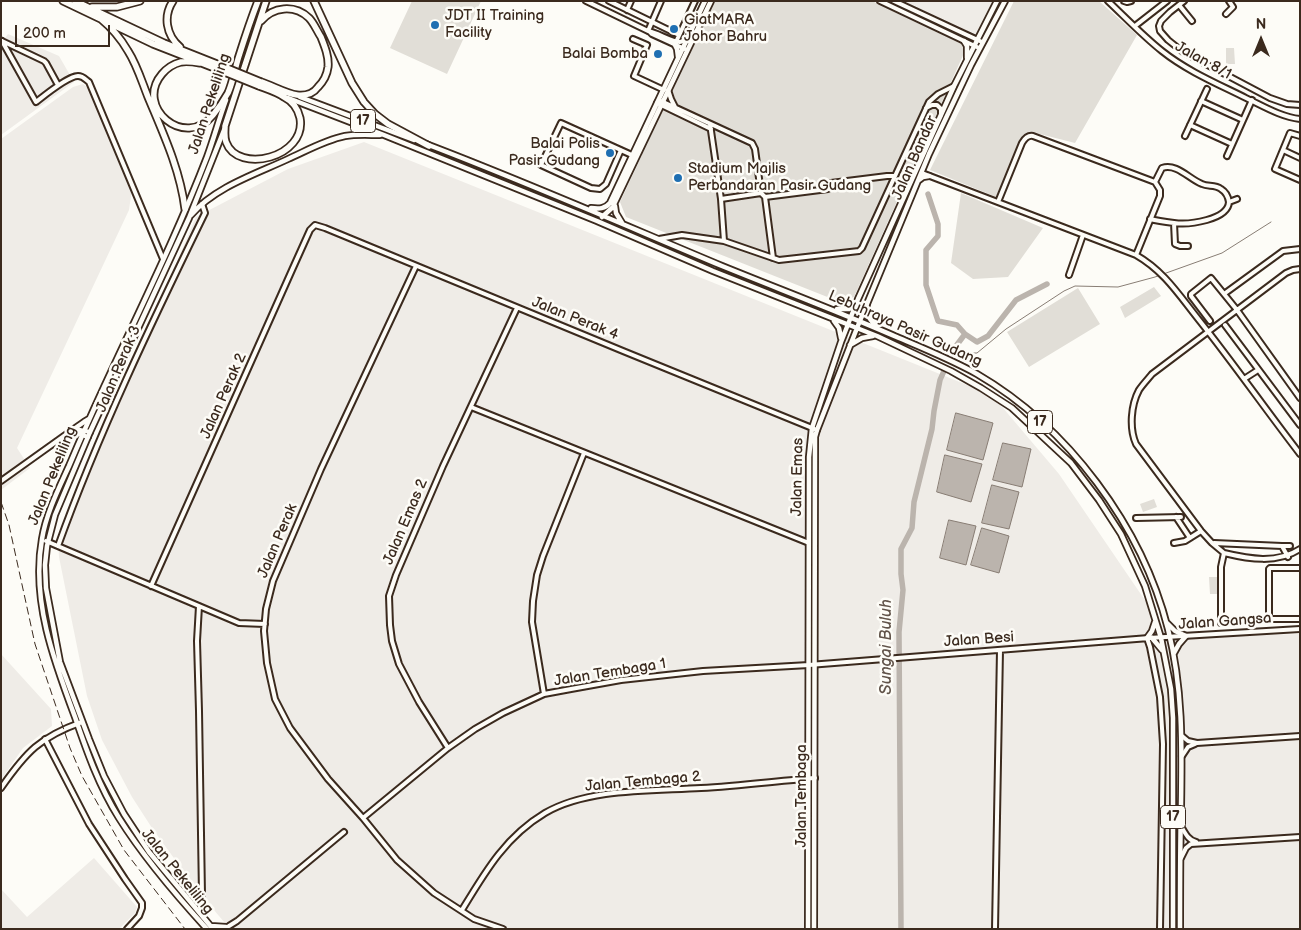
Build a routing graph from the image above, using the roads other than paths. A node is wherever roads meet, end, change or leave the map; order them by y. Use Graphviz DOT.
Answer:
graph roads {
  1 [pos="63,1"];
  2 [pos="75,1"];
  3 [pos="140,1"];
  4 [pos="173,1"];
  5 [pos="252,1"];
  6 [pos="258,1"];
  7 [pos="266,1"];
  8 [pos="314,1"];
  9 [pos="586,1"];
  10 [pos="609,1"];
  11 [pos="631,1"];
  12 [pos="661,1"];
  13 [pos="695,1"];
  14 [pos="706,1"];
  15 [pos="710,1"];
  16 [pos="880,1"];
  17 [pos="894,1"];
  18 [pos="997,1"];
  19 [pos="1005,1"];
  20 [pos="1108,1"];
  21 [pos="1124,1"];
  22 [pos="1131,1"];
  23 [pos="1167,1"];
  24 [pos="1184,1"];
  25 [pos="1229,1"];
  26 [pos="1179,5"];
  27 [pos="88,7"];
  28 [pos="627,10"];
  29 [pos="1226,14"];
  30 [pos="101,19"];
  31 [pos="251,20"];
  32 [pos="1192,20"];
  33 [pos="652,22"];
  34 [pos="258,25"];
  35 [pos="1134,26"];
  36 [pos="649,31"];
  37 [pos="679,35"];
  38 [pos="633,38"];
  39 [pos="688,38"];
  40 [pos="2,40"];
  41 [pos="964,41"];
  42 [pos="980,41"];
  43 [pos="676,44"];
  44 [pos="974,46"];
  45 [pos="979,48"];
  46 [pos="685,49"];
  47 [pos="188,52"];
  48 [pos="678,59"];
  49 [pos="967,59"];
  50 [pos="200,63"];
  51 [pos="222,69"];
  52 [pos="260,84"];
  53 [pos="58,85"];
  54 [pos="954,86"];
  55 [pos="1207,89"];
  56 [pos="666,91"];
  57 [pos="228,92"];
  58 [pos="1262,94"];
  59 [pos="297,95"];
  60 [pos="285,97"];
  61 [pos="1252,100"];
  62 [pos="1201,101"];
  63 [pos="660,102"];
  64 [pos="1259,104"];
  65 [pos="1300,105"];
  66 [pos="676,108"];
  67 [pos="926,108"];
  68 [pos="670,109"];
  69 [pos="658,113"];
  70 [pos="940,116"];
  71 [pos="1300,119"];
  72 [pos="1242,120"];
  73 [pos="710,124"];
  74 [pos="1190,125"];
  75 [pos="225,126"];
  76 [pos="711,129"];
  77 [pos="384,135"];
  78 [pos="1185,136"];
  79 [pos="1300,136"];
  80 [pos="1232,144"];
  81 [pos="430,146"];
  82 [pos="621,150"];
  83 [pos="1282,150"];
  84 [pos="635,156"];
  85 [pos="1226,156"];
  86 [pos="1300,158"];
  87 [pos="921,159"];
  88 [pos="922,173"];
  89 [pos="895,176"];
  90 [pos="929,176"];
  91 [pos="1300,180"];
  92 [pos="911,181"];
  93 [pos="1155,182"];
  94 [pos="917,184"];
  95 [pos="544,191"];
  96 [pos="763,195"];
  97 [pos="541,198"];
  98 [pos="722,198"];
  99 [pos="1237,199"];
  100 [pos="616,202"];
  101 [pos="998,202"];
  102 [pos="1229,202"];
  103 [pos="202,204"];
  104 [pos="582,206"];
  105 [pos="185,209"];
  106 [pos="603,215"];
  107 [pos="189,218"];
  108 [pos="1150,219"];
  109 [pos="597,221"];
  110 [pos="1174,223"];
  111 [pos="623,224"];
  112 [pos="325,228"];
  113 [pos="1083,235"];
  114 [pos="659,239"];
  115 [pos="724,241"];
  116 [pos="1188,246"];
  117 [pos="1300,249"];
  118 [pos="1136,255"];
  119 [pos="773,258"];
  120 [pos="163,259"];
  121 [pos="416,266"];
  122 [pos="1300,269"];
  123 [pos="1069,276"];
  124 [pos="1224,294"];
  125 [pos="858,299"];
  126 [pos="868,303"];
  127 [pos="517,308"];
  128 [pos="828,308"];
  129 [pos="1237,310"];
  130 [pos="827,316"];
  131 [pos="851,317"];
  132 [pos="860,320"];
  133 [pos="1210,321"];
  134 [pos="848,325"];
  135 [pos="1226,325"];
  136 [pos="857,328"];
  137 [pos="879,329"];
  138 [pos="1208,332"];
  139 [pos="877,336"];
  140 [pos="841,342"];
  141 [pos="850,344"];
  142 [pos="1258,370"];
  143 [pos="1244,379"];
  144 [pos="1300,398"];
  145 [pos="471,407"];
  146 [pos="89,420"];
  147 [pos="1300,425"];
  148 [pos="814,429"];
  149 [pos="70,431"];
  150 [pos="90,432"];
  151 [pos="84,433"];
  152 [pos="88,437"];
  153 [pos="584,453"];
  154 [pos="1300,454"];
  155 [pos="1,480"];
  156 [pos="1136,518"];
  157 [pos="1201,531"];
  158 [pos="1190,538"];
  159 [pos="42,540"];
  160 [pos="48,541"];
  161 [pos="809,543"];
  162 [pos="1174,543"];
  163 [pos="1212,543"];
  164 [pos="58,546"];
  165 [pos="1282,546"];
  166 [pos="1290,546"];
  167 [pos="1300,549"];
  168 [pos="1224,553"];
  169 [pos="1288,557"];
  170 [pos="1300,568"];
  171 [pos="152,586"];
  172 [pos="199,606"];
  173 [pos="1155,619"];
  174 [pos="1300,619"];
  175 [pos="1166,622"];
  176 [pos="1221,623"];
  177 [pos="264,624"];
  178 [pos="1300,628"];
  179 [pos="1186,636"];
  180 [pos="1170,637"];
  181 [pos="1149,638"];
  182 [pos="1161,638"];
  183 [pos="1000,650"];
  184 [pos="1164,653"];
  185 [pos="1173,654"];
  186 [pos="809,664"];
  187 [pos="815,664"];
  188 [pos="544,694"];
  189 [pos="80,723"];
  190 [pos="1182,736"];
  191 [pos="1300,736"];
  192 [pos="45,739"];
  193 [pos="1198,743"];
  194 [pos="448,748"];
  195 [pos="1182,756"];
  196 [pos="812,778"];
  197 [pos="1,788"];
  198 [pos="363,818"];
  199 [pos="1181,826"];
  200 [pos="344,832"];
  201 [pos="1300,837"];
  202 [pos="1198,843"];
  203 [pos="1180,860"];
  204 [pos="202,895"];
  205 [pos="462,910"];
  206 [pos="210,928"];
  207 [pos="228,928"];
  208 [pos="127,929"];
  209 [pos="503,929"];
  210 [pos="808,929"];
  211 [pos="814,929"];
  212 [pos="995,929"];
  213 [pos="1160,929"];
  214 [pos="1172,929"];
  215 [pos="1180,929"];
  1 -- 30 [label="highway"];
  2 -- 27 [label="highway"];
  3 -- 27 [label="highway"];
  4 -- 47 [label="highway"];
  5 -- 31 [label="highway"];
  6 -- 31 [label="highway"];
  7 -- 34 [label="highway"];
  8 -- 81 [label="highway"];
  9 -- 36 [label="street"];
  10 -- 28 [label="street"];
  11 -- 28 [label="street"];
  12 -- 33 [label="street"];
  13 -- 37 [label="street"];
  14 -- 39 [label="main road"];
  15 -- 46 [label="main road"];
  16 -- 41 [label="street"];
  17 -- 42 [label="street"];
  18 -- 42 [label="main road, Jalan Bandar"];
  19 -- 42 [label="main road, Jalan Bandar"];
  20 -- 35 [label="street, Jalan 8/1"];
  21 -- 22 [label="street"];
  23 -- 35 [label="street"];
  24 -- 26 [label="street"];
  25 -- 29 [label="street"];
  26 -- 32 [label="street"];
  26 -- 58 [label="street"];
  27 -- 47 [label="highway"];
  28 -- 33 [label="street"];
  30 -- 50 [label="highway"];
  30 -- 105 [label="highway"];
  31 -- 57 [label="highway, Jalan Pekeliling"];
  33 -- 36 [label="street"];
  33 -- 37 [label="street"];
  34 -- 59 [label="highway"];
  34 -- 75 [label="highway"];
  35 -- 61 [label="street, Jalan 8/1"];
  36 -- 43 [label="street"];
  37 -- 43 [label="street"];
  38 -- 56 [label="street"];
  39 -- 43 [label="street"];
  39 -- 46 [label="main road"];
  40 -- 53 [label="street"];
  40 -- 53 [label="street"];
  41 -- 44 [label="street"];
  41 -- 49 [label="main road"];
  42 -- 44 [label="main road, Jalan Bandar"];
  42 -- 45 [label="main road, Jalan Bandar"];
  43 -- 46 [label="street"];
  43 -- 48 [label="main road"];
  44 -- 45 [label="street"];
  44 -- 49 [label="main road, Jalan Bandar"];
  45 -- 88 [label="main road, Jalan Bandar"];
  46 -- 48 [label="main road"];
  46 -- 56 [label="main road"];
  47 -- 51 [label="highway, 17"];
  48 -- 56 [label="main road"];
  49 -- 54 [label="main road, Jalan Bandar"];
  50 -- 51 [label="highway, 17"];
  50 -- 57 [label="highway"];
  51 -- 52 [label="highway, Lebuhraya Pasir Gudang / 17, bridge"];
  52 -- 59 [label="highway, Lebuhraya Pasir Gudang / 17"];
  52 -- 60 [label="highway, Lebuhraya Pasir Gudang / 17"];
  53 -- 120 [label="street"];
  54 -- 67 [label="street"];
  54 -- 70 [label="main road, Jalan Bandar"];
  55 -- 62 [label="street"];
  56 -- 63 [label="main road"];
  56 -- 66 [label="street"];
  57 -- 105 [label="main road, Jalan Pekeliling"];
  58 -- 64 [label="street"];
  58 -- 65 [label="street"];
  59 -- 81 [label="main road, Lebuhraya Pasir Gudang / 17"];
  60 -- 75 [label="highway"];
  60 -- 77 [label="main road, Lebuhraya Pasir Gudang / 17"];
  61 -- 64 [label="street, Jalan 8/1"];
  61 -- 72 [label="street"];
  62 -- 72 [label="street"];
  62 -- 74 [label="street"];
  63 -- 66 [label="street"];
  63 -- 68 [label="street"];
  63 -- 69 [label="main road"];
  63 -- 84 [label="main road"];
  64 -- 71 [label="street, Jalan 8/1"];
  66 -- 73 [label="street"];
  67 -- 70 [label="street"];
  67 -- 89 [label="street"];
  68 -- 69 [label="street"];
  68 -- 76 [label="street"];
  69 -- 84 [label="main road"];
  70 -- 87 [label="main road, Jalan Bandar"];
  72 -- 80 [label="street"];
  73 -- 76 [label="street"];
  73 -- 96 [label="street"];
  74 -- 78 [label="street"];
  74 -- 80 [label="street"];
  75 -- 107 [label="main road, Jalan Pekeliling"];
  76 -- 98 [label="street"];
  77 -- 97 [label="main road, Lebuhraya Pasir Gudang / 17"];
  77 -- 103 [label="main road"];
  79 -- 83 [label="street"];
  80 -- 85 [label="street"];
  81 -- 95 [label="main road, Lebuhraya Pasir Gudang / 17"];
  82 -- 82 [label="street"];
  82 -- 84 [label="street"];
  83 -- 86 [label="street"];
  83 -- 91 [label="street"];
  84 -- 100 [label="main road"];
  84 -- 104 [label="main road"];
  87 -- 88 [label="main road"];
  87 -- 92 [label="main road, Jalan Bandar"];
  88 -- 90 [label="street"];
  88 -- 92 [label="main road"];
  88 -- 94 [label="main road, Jalan Bandar"];
  89 -- 96 [label="street"];
  89 -- 119 [label="street"];
  90 -- 94 [label="main road"];
  90 -- 101 [label="street"];
  92 -- 125 [label="main road, Jalan Bandar"];
  93 -- 101 [label="street"];
  93 -- 102 [label="street"];
  93 -- 108 [label="street"];
  94 -- 126 [label="main road, Jalan Bandar"];
  95 -- 97 [label="main road"];
  95 -- 104 [label="main road, Lebuhraya Pasir Gudang / 17"];
  96 -- 98 [label="street"];
  96 -- 119 [label="street"];
  97 -- 109 [label="main road, Lebuhraya Pasir Gudang / 17"];
  98 -- 115 [label="street"];
  99 -- 102 [label="street"];
  100 -- 106 [label="main road"];
  100 -- 111 [label="main road"];
  101 -- 113 [label="street"];
  102 -- 110 [label="street"];
  103 -- 107 [label="main road"];
  103 -- 164 [label="street, Jalan Perak 3"];
  104 -- 106 [label="main road, Lebuhraya Pasir Gudang / 17"];
  105 -- 120 [label="main road, Jalan Pekeliling"];
  106 -- 109 [label="main road"];
  106 -- 111 [label="main road, Lebuhraya Pasir Gudang / 17"];
  107 -- 150 [label="main road, Jalan Pekeliling"];
  108 -- 110 [label="street"];
  108 -- 118 [label="street"];
  109 -- 130 [label="main road, Lebuhraya Pasir Gudang / 17"];
  110 -- 116 [label="street"];
  111 -- 114 [label="main road, Lebuhraya Pasir Gudang / 17"];
  112 -- 121 [label="street, Jalan Perak 4"];
  112 -- 171 [label="street, Jalan Perak 2"];
  113 -- 118 [label="street"];
  113 -- 123 [label="street"];
  114 -- 115 [label="street"];
  114 -- 128 [label="main road, Lebuhraya Pasir Gudang / 17"];
  115 -- 119 [label="street"];
  117 -- 124 [label="street"];
  118 -- 138 [label="street"];
  120 -- 146 [label="main road, Jalan Pekeliling"];
  121 -- 127 [label="street, Jalan Perak 4"];
  121 -- 177 [label="street, Jalan Perak"];
  122 -- 129 [label="street"];
  124 -- 129 [label="street"];
  124 -- 133 [label="street"];
  125 -- 128 [label="main road"];
  125 -- 131 [label="main road, Jalan Emas"];
  126 -- 132 [label="main road, Jalan Bandar"];
  126 -- 137 [label="main road"];
  127 -- 145 [label="street, Jalan Emas 2"];
  127 -- 148 [label="street, Jalan Perak 4"];
  128 -- 131 [label="main road, Lebuhraya Pasir Gudang / 17"];
  129 -- 138 [label="street"];
  129 -- 144 [label="street"];
  130 -- 134 [label="main road, Lebuhraya Pasir Gudang / 17"];
  130 -- 140 [label="main road"];
  131 -- 132 [label="main road, Lebuhraya Pasir Gudang / 17"];
  131 -- 134 [label="main road, Jalan Emas"];
  132 -- 136 [label="main road, Jalan Bandar"];
  132 -- 137 [label="main road, Lebuhraya Pasir Gudang / 17"];
  134 -- 136 [label="main road, Lebuhraya Pasir Gudang / 17"];
  134 -- 140 [label="main road, Jalan Emas"];
  135 -- 142 [label="street"];
  136 -- 139 [label="main road, Lebuhraya Pasir Gudang / 17"];
  136 -- 141 [label="main road, Jalan Emas"];
  137 -- 175 [label="main road, Lebuhraya Pasir Gudang / 17"];
  138 -- 143 [label="street"];
  138 -- 157 [label="street"];
  139 -- 141 [label="main road"];
  139 -- 173 [label="main road, Lebuhraya Pasir Gudang / 17"];
  140 -- 148 [label="main road, Jalan Emas"];
  141 -- 148 [label="main road, Jalan Emas"];
  142 -- 143 [label="street"];
  142 -- 147 [label="street"];
  143 -- 154 [label="street"];
  145 -- 153 [label="street"];
  145 -- 194 [label="street, Jalan Emas 2"];
  146 -- 149 [label="main road"];
  146 -- 151 [label="main road, Jalan Pekeliling"];
  148 -- 161 [label="main road, Jalan Emas"];
  148 -- 187 [label="main road, Jalan Emas"];
  149 -- 151 [label="street"];
  149 -- 155 [label="street"];
  150 -- 151 [label="street"];
  150 -- 152 [label="main road, Jalan Pekeliling"];
  151 -- 152 [label="street"];
  151 -- 159 [label="main road, Jalan Pekeliling"];
  152 -- 160 [label="main road, Jalan Pekeliling"];
  153 -- 161 [label="street"];
  153 -- 188 [label="street"];
  156 -- 158 [label="street"];
  157 -- 158 [label="street"];
  157 -- 163 [label="street"];
  158 -- 162 [label="street"];
  159 -- 160 [label="street"];
  159 -- 189 [label="main road, Jalan Pekeliling"];
  160 -- 164 [label="street"];
  160 -- 189 [label="main road, Jalan Pekeliling"];
  161 -- 186 [label="main road, Jalan Emas"];
  163 -- 165 [label="street"];
  163 -- 168 [label="street"];
  164 -- 171 [label="street"];
  165 -- 166 [label="street"];
  165 -- 169 [label="street"];
  167 -- 169 [label="street"];
  168 -- 169 [label="street"];
  168 -- 176 [label="street"];
  170 -- 174 [label="street"];
  171 -- 172 [label="street"];
  172 -- 177 [label="street"];
  172 -- 204 [label="street"];
  173 -- 181 [label="main road"];
  173 -- 182 [label="main road, Lebuhraya Pasir Gudang / 17"];
  175 -- 179 [label="main road"];
  175 -- 180 [label="main road, Lebuhraya Pasir Gudang / 17"];
  177 -- 198 [label="street, Jalan Perak"];
  178 -- 179 [label="street, Jalan Gangsa"];
  179 -- 180 [label="street, Jalan Gangsa"];
  179 -- 185 [label="main road"];
  180 -- 182 [label="street, Jalan Gangsa"];
  180 -- 185 [label="main road, Lebuhraya Pasir Gudang / 17"];
  181 -- 182 [label="street, Jalan Gangsa"];
  181 -- 183 [label="street, Jalan Besi"];
  181 -- 184 [label="main road"];
  181 -- 213 [label="street"];
  182 -- 184 [label="main road, Lebuhraya Pasir Gudang / 17"];
  183 -- 187 [label="street, Jalan Besi"];
  183 -- 212 [label="street"];
  184 -- 214 [label="main road, Lebuhraya Pasir Gudang / 17"];
  185 -- 190 [label="main road, Lebuhraya Pasir Gudang / 17"];
  186 -- 187 [label="street, Jalan Besi"];
  186 -- 188 [label="street, Jalan Tembaga 1"];
  186 -- 196 [label="main road, Jalan Tembaga"];
  187 -- 196 [label="main road, Jalan Tembaga"];
  188 -- 194 [label="street, Jalan Tembaga 1"];
  189 -- 192 [label="street"];
  189 -- 206 [label="main road, Jalan Pekeliling"];
  190 -- 193 [label="street"];
  190 -- 195 [label="main road, Lebuhraya Pasir Gudang / 17"];
  191 -- 193 [label="street"];
  192 -- 197 [label="street"];
  192 -- 208 [label="street"];
  193 -- 195 [label="street"];
  194 -- 198 [label="street, Jalan Tembaga 1"];
  195 -- 199 [label="main road, Lebuhraya Pasir Gudang / 17"];
  196 -- 205 [label="street, Jalan Tembaga 2"];
  196 -- 210 [label="main road, Jalan Tembaga"];
  196 -- 211 [label="main road, Jalan Tembaga"];
  198 -- 205 [label="street, Jalan Perak"];
  199 -- 202 [label="street"];
  199 -- 203 [label="main road, Lebuhraya Pasir Gudang / 17"];
  200 -- 207 [label="street"];
  201 -- 202 [label="street"];
  202 -- 203 [label="street"];
  203 -- 215 [label="main road, Lebuhraya Pasir Gudang / 17"];
  205 -- 209 [label="street, Jalan Perak"];
  206 -- 207 [label="main road"];
}
